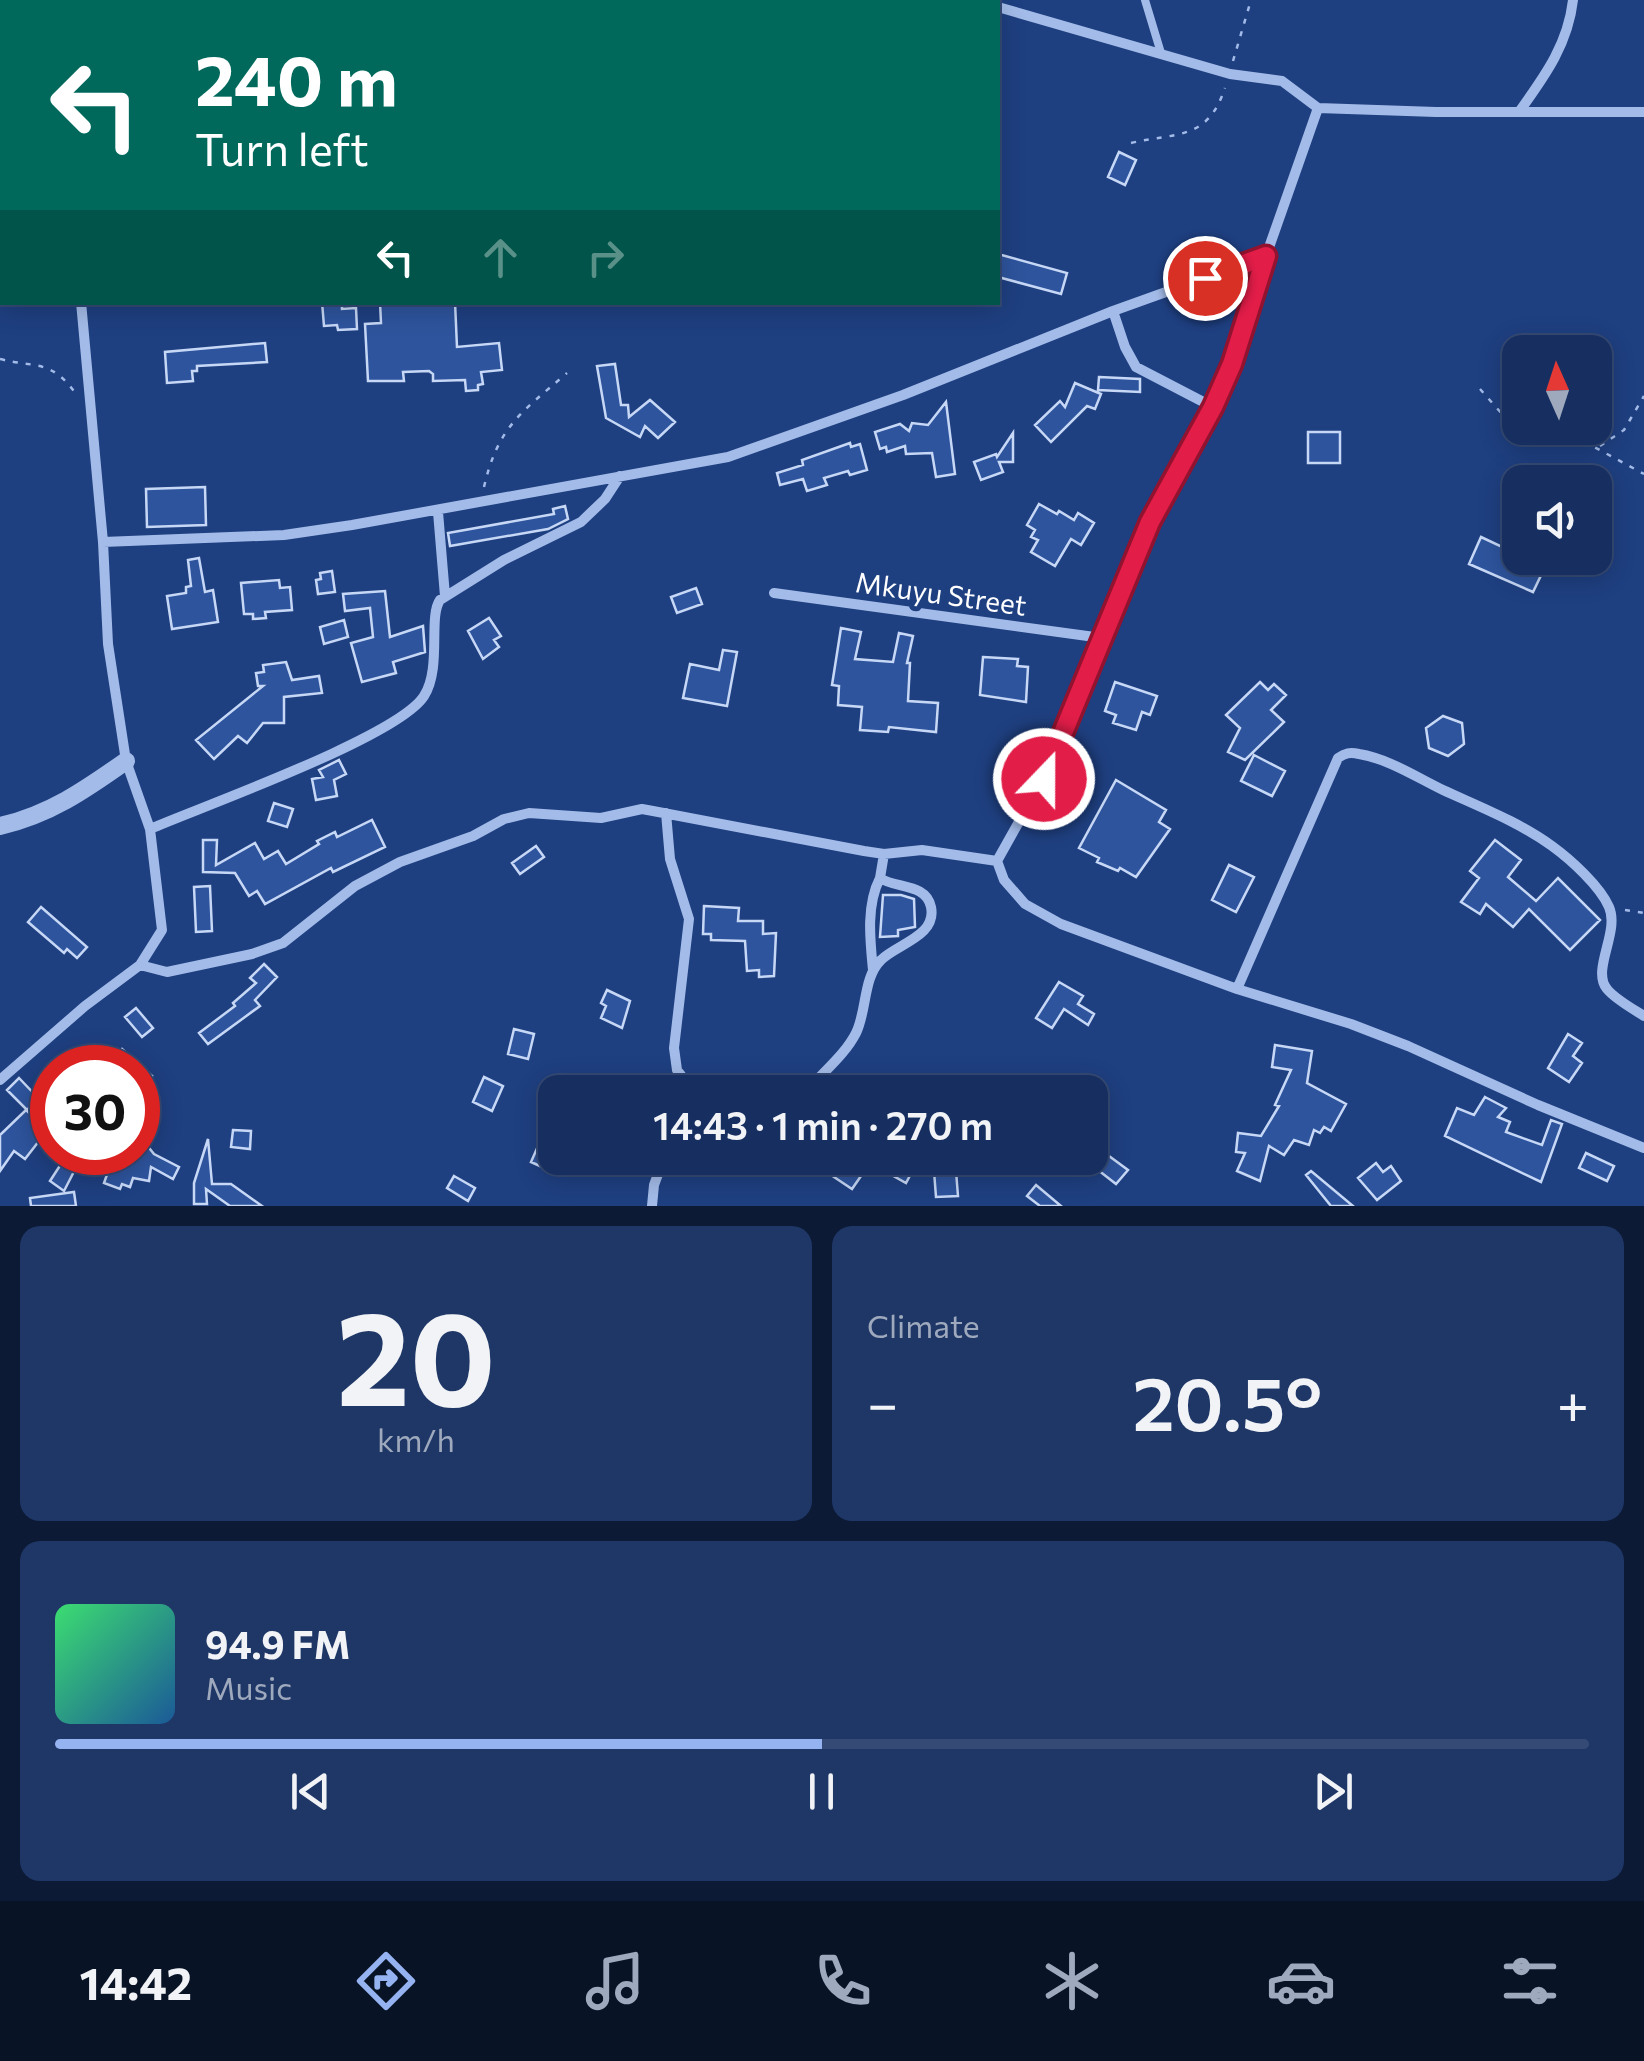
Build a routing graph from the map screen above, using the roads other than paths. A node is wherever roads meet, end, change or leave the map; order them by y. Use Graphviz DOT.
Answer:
graph roads {
  1 [pos="1145,0"];
  2 [pos="1572,0"];
  3 [pos="1000,8"];
  4 [pos="1161,53"];
  5 [pos="1318,108"];
  6 [pos="1518,112"];
  7 [pos="1644,112"];
  8 [pos="1266,256"];
  9 [pos="80,305"];
  10 [pos="1114,310"];
  11 [pos="1213,407"];
  12 [pos="620,475"];
  13 [pos="438,512"];
  14 [pos="102,542"];
  15 [pos="774,593"];
  16 [pos="445,596"];
  17 [pos="1102,638"];
  18 [pos="126,761"];
  19 [pos="666,813"];
  20 [pos="0,826"];
  21 [pos="150,829"];
  22 [pos="884,854"];
  23 [pos="997,861"];
  24 [pos="880,878"];
  25 [pos="140,965"];
  26 [pos="873,970"];
  27 [pos="1237,989"];
  28 [pos="1644,1016"];
  29 [pos="681,1075"];
  30 [pos="821,1075"];
  31 [pos="0,1080"];
  32 [pos="1644,1148"];
  33 [pos="658,1175"];
  34 [pos="652,1206"];
  1 -- 4 [label="lane"];
  2 -- 6 [label="street"];
  3 -- 4 [label="street"];
  4 -- 5 [label="street"];
  5 -- 6 [label="street"];
  5 -- 8 [label="street"];
  6 -- 7 [label="street"];
  8 -- 10 [label="street"];
  8 -- 11 [label="street"];
  9 -- 14 [label="street"];
  10 -- 11 [label="street"];
  10 -- 12 [label="street"];
  11 -- 17 [label="street"];
  12 -- 13 [label="street"];
  12 -- 16 [label="street"];
  13 -- 14 [label="street"];
  13 -- 16 [label="street"];
  14 -- 18 [label="street"];
  15 -- 17 [label="street, Mkuyu Street"];
  16 -- 21 [label="street"];
  17 -- 23 [label="street"];
  18 -- 20 [label="street"];
  18 -- 21 [label="street"];
  19 -- 22 [label="street"];
  19 -- 25 [label="street"];
  19 -- 29 [label="street"];
  21 -- 25 [label="street"];
  22 -- 23 [label="street"];
  22 -- 24 [label="street"];
  23 -- 27 [label="street"];
  24 -- 26 [label="street"];
  24 -- 26 [label="street"];
  25 -- 31 [label="street"];
  26 -- 30 [label="street"];
  27 -- 28 [label="street"];
  27 -- 32 [label="street"];
  33 -- 34 [label="street"];
}
